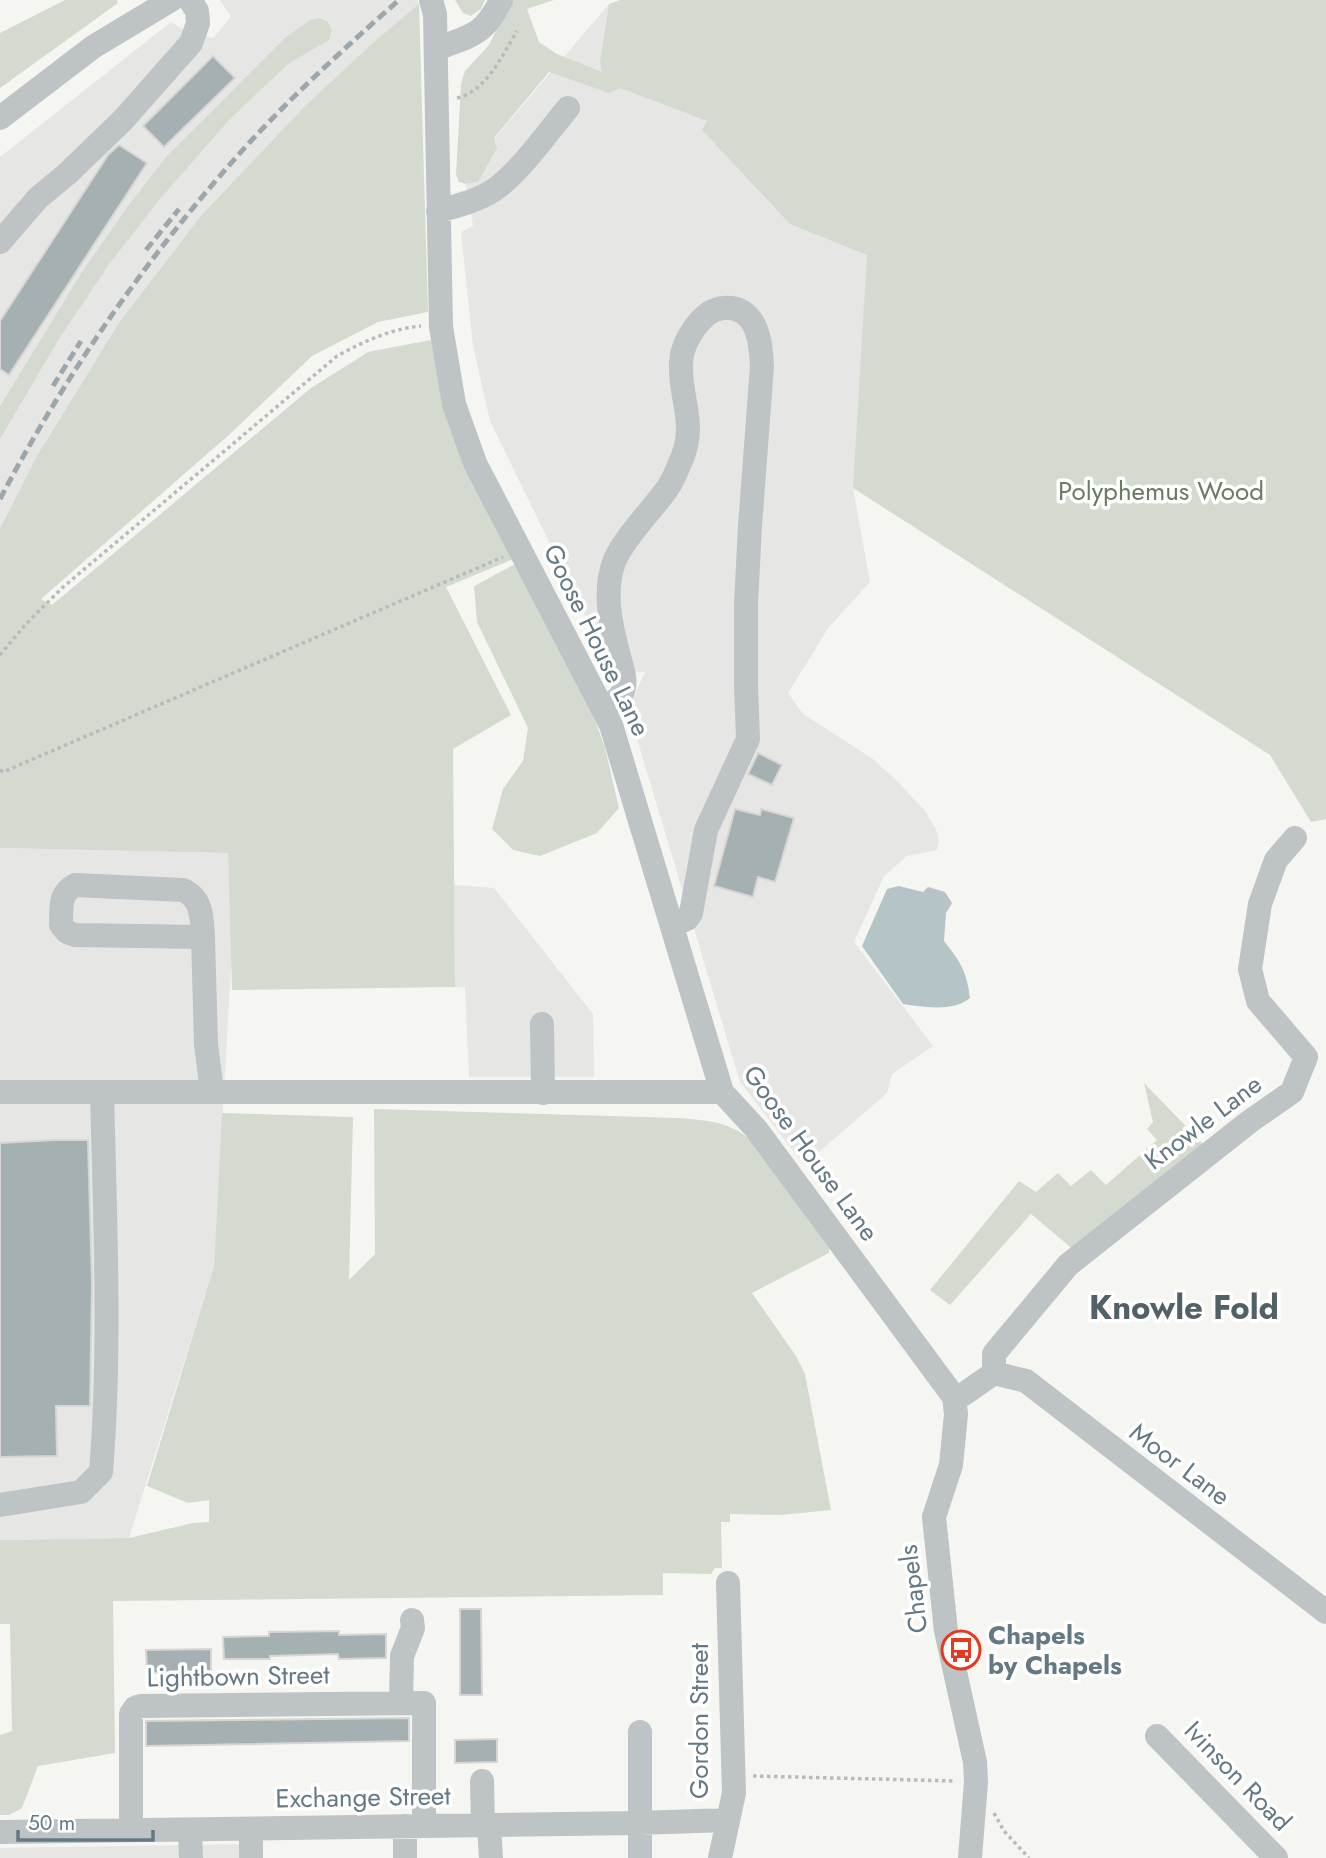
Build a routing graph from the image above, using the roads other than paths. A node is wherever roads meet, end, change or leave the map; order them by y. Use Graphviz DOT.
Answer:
graph roads {
  1 [pos="171,0"];
  2 [pos="190,0"];
  3 [pos="500,0"];
  4 [pos="433,7"];
  5 [pos="436,49"];
  6 [pos="568,108"];
  7 [pos="0,118"];
  8 [pos="438,211"];
  9 [pos="0,242"];
  10 [pos="602,708"];
  11 [pos="1295,838"];
  12 [pos="672,926"];
  13 [pos="203,937"];
  14 [pos="542,1024"];
  15 [pos="0,1092"];
  16 [pos="102,1092"];
  17 [pos="212,1092"];
  18 [pos="722,1092"];
  19 [pos="542,1093"];
  20 [pos="994,1373"];
  21 [pos="954,1397"];
  22 [pos="0,1505"];
  23 [pos="728,1583"];
  24 [pos="1326,1612"];
  25 [pos="412,1619"];
  26 [pos="413,1703"];
  27 [pos="640,1732"];
  28 [pos="1157,1736"];
  29 [pos="482,1781"];
  30 [pos="727,1820"];
  31 [pos="639,1823"];
  32 [pos="486,1825"];
  33 [pos="414,1826"];
  34 [pos="251,1829"];
  35 [pos="131,1830"];
  36 [pos="190,1830"];
  37 [pos="0,1832"];
  38 [pos="191,1858"];
  39 [pos="251,1858"];
  40 [pos="405,1858"];
  41 [pos="491,1858"];
  42 [pos="640,1858"];
  43 [pos="720,1858"];
  44 [pos="970,1858"];
  45 [pos="1276,1858"];
  1 -- 7 [label="street"];
  2 -- 9 [label="street"];
  3 -- 5 [label="street"];
  4 -- 5 [label="street, Goose House Lane"];
  5 -- 8 [label="street, Goose House Lane"];
  6 -- 8 [label="street"];
  8 -- 10 [label="street, Goose House Lane"];
  10 -- 12 [label="street, Goose House Lane"];
  10 -- 12 [label="street"];
  11 -- 20 [label="street, Knowle Lane"];
  12 -- 18 [label="street, Goose House Lane"];
  13 -- 13 [label="street"];
  13 -- 17 [label="street"];
  14 -- 19 [label="street"];
  15 -- 16 [label="street"];
  16 -- 17 [label="street"];
  16 -- 22 [label="street"];
  17 -- 19 [label="street"];
  18 -- 19 [label="street"];
  18 -- 21 [label="street, Goose House Lane"];
  20 -- 21 [label="street"];
  20 -- 24 [label="street, Moor Lane"];
  21 -- 44 [label="street, Chapels"];
  23 -- 30 [label="street, Gordon Street"];
  25 -- 26 [label="street"];
  26 -- 33 [label="street"];
  26 -- 35 [label="street, Lightbown Street"];
  27 -- 31 [label="street"];
  28 -- 45 [label="street, Ivinson Road"];
  29 -- 32 [label="street"];
  30 -- 31 [label="street, Exchange Street"];
  30 -- 43 [label="street, Gordon Street"];
  31 -- 32 [label="street, Exchange Street"];
  31 -- 42 [label="street"];
  32 -- 33 [label="street, Exchange Street"];
  32 -- 41 [label="street"];
  33 -- 34 [label="street, Exchange Street"];
  33 -- 40 [label="street"];
  34 -- 36 [label="street, Exchange Street"];
  34 -- 39 [label="street"];
  35 -- 36 [label="street, Exchange Street"];
  35 -- 37 [label="street, Exchange Street"];
  36 -- 38 [label="street"];
}
